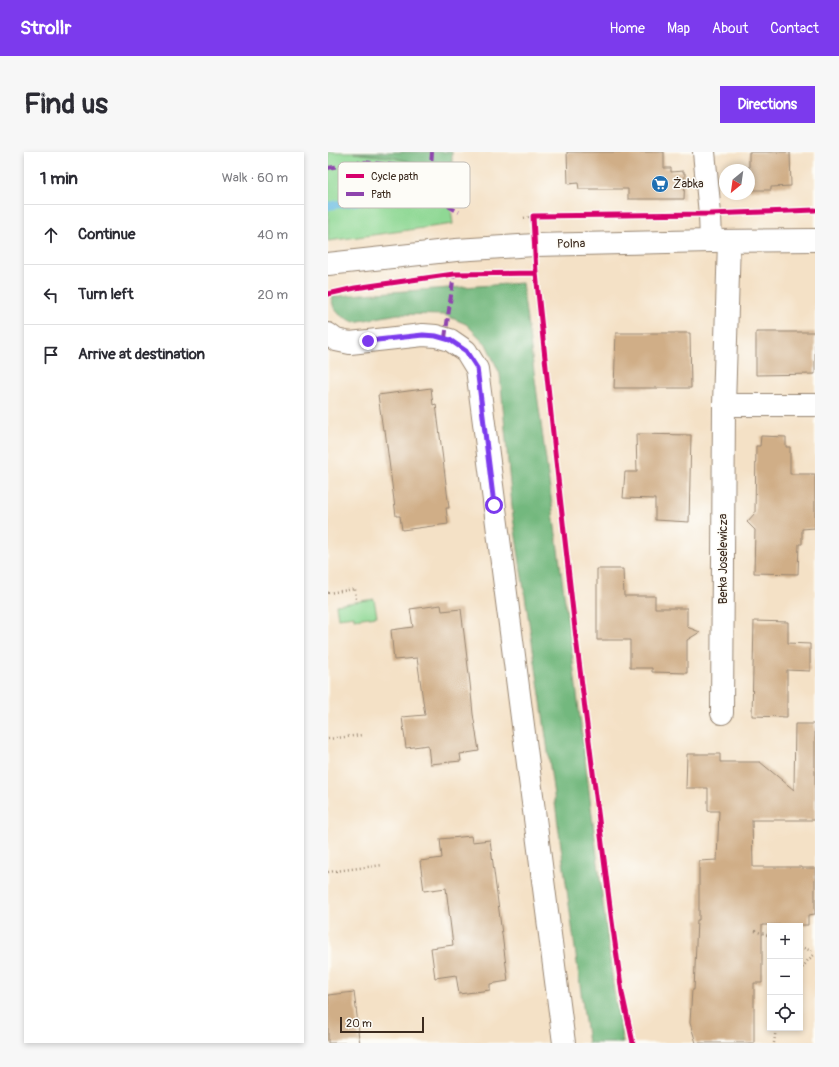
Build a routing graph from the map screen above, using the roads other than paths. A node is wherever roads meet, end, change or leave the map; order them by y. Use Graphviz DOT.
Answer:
graph roads {
  1 [pos="704,152"];
  2 [pos="815,240"];
  3 [pos="720,241"];
  4 [pos="328,264"];
  5 [pos="328,334"];
  6 [pos="815,404"];
  7 [pos="724,405"];
  8 [pos="722,713"];
  9 [pos="564,1043"];
  1 -- 3 [label="street, Berka Joselewicza"];
  2 -- 3 [label="street, Polna"];
  3 -- 4 [label="street, Polna"];
  3 -- 7 [label="street, Berka Joselewicza"];
  5 -- 9 [label="street"];
  6 -- 7 [label="street"];
  7 -- 8 [label="street, Berka Joselewicza"];
}
